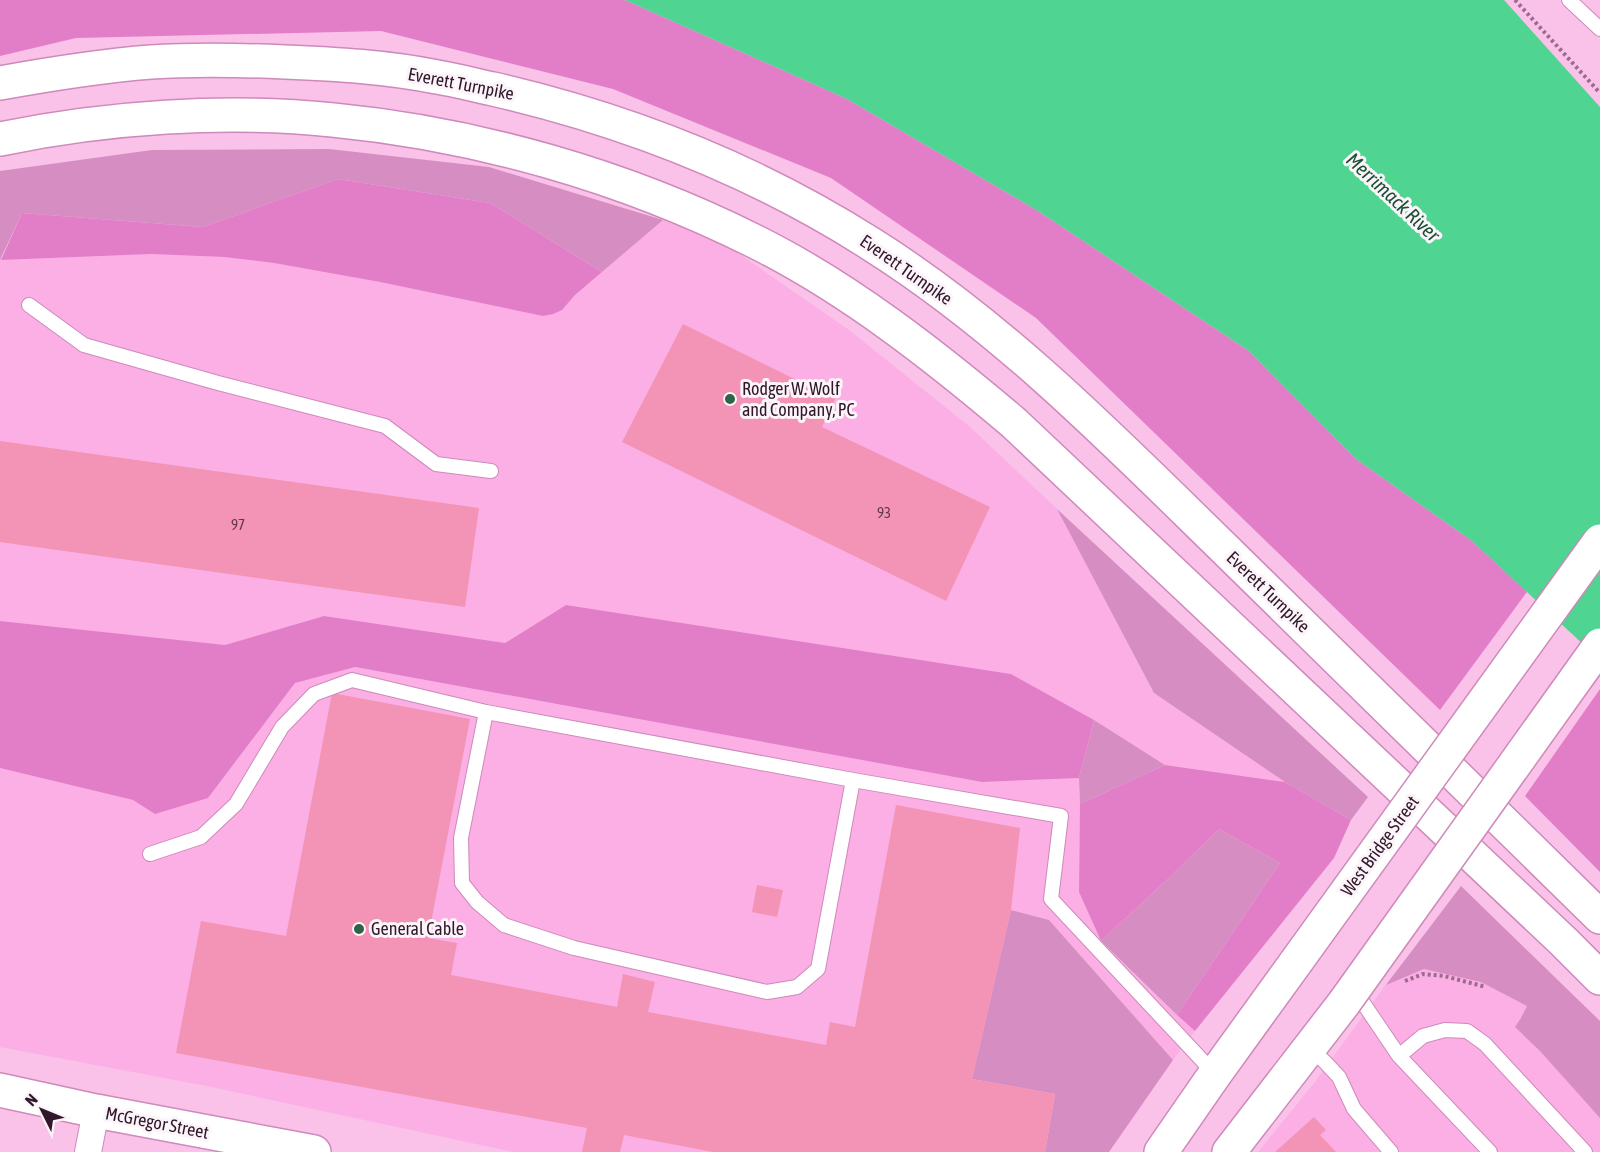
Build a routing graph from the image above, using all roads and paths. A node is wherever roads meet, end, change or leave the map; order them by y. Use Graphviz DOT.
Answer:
graph roads {
  1 [pos="1515,0"];
  2 [pos="1569,0"];
  3 [pos="1600,29"];
  4 [pos="0,83"];
  5 [pos="1600,93"];
  6 [pos="0,139"];
  7 [pos="28,304"];
  8 [pos="491,471"];
  9 [pos="1600,540"];
  10 [pos="1600,645"];
  11 [pos="486,712"];
  12 [pos="853,780"];
  13 [pos="150,854"];
  14 [pos="1600,917"];
  15 [pos="1600,978"];
  16 [pos="1405,981"];
  17 [pos="1486,987"];
  18 [pos="1349,996"];
  19 [pos="1310,1049"];
  20 [pos="1399,1056"];
  21 [pos="1215,1074"];
  22 [pos="5,1095"];
  23 [pos="96,1111"];
  24 [pos="1163,1147"];
  25 [pos="88,1152"];
  26 [pos="314,1152"];
  27 [pos="1229,1152"];
  28 [pos="1391,1152"];
  29 [pos="1490,1152"];
  30 [pos="1585,1152"];
  1 -- 5 [label="path"];
  2 -- 3 [label="lane"];
  4 -- 14 [label="main road, Everett Turnpike"];
  6 -- 15 [label="main road"];
  7 -- 8 [label="lane"];
  9 -- 21 [label="main road, West Bridge Street, bridge"];
  10 -- 18 [label="main road, bridge"];
  11 -- 12 [label="lane"];
  11 -- 12 [label="lane"];
  11 -- 13 [label="lane"];
  12 -- 21 [label="lane"];
  16 -- 17 [label="path"];
  18 -- 19 [label="main road"];
  18 -- 20 [label="lane"];
  19 -- 27 [label="main road"];
  19 -- 28 [label="lane"];
  20 -- 29 [label="lane"];
  20 -- 30 [label="lane"];
  21 -- 24 [label="main road, West Bridge Street"];
  22 -- 23 [label="main road, McGregor Street"];
  23 -- 25 [label="street"];
  23 -- 26 [label="main road, McGregor Street"];
}
